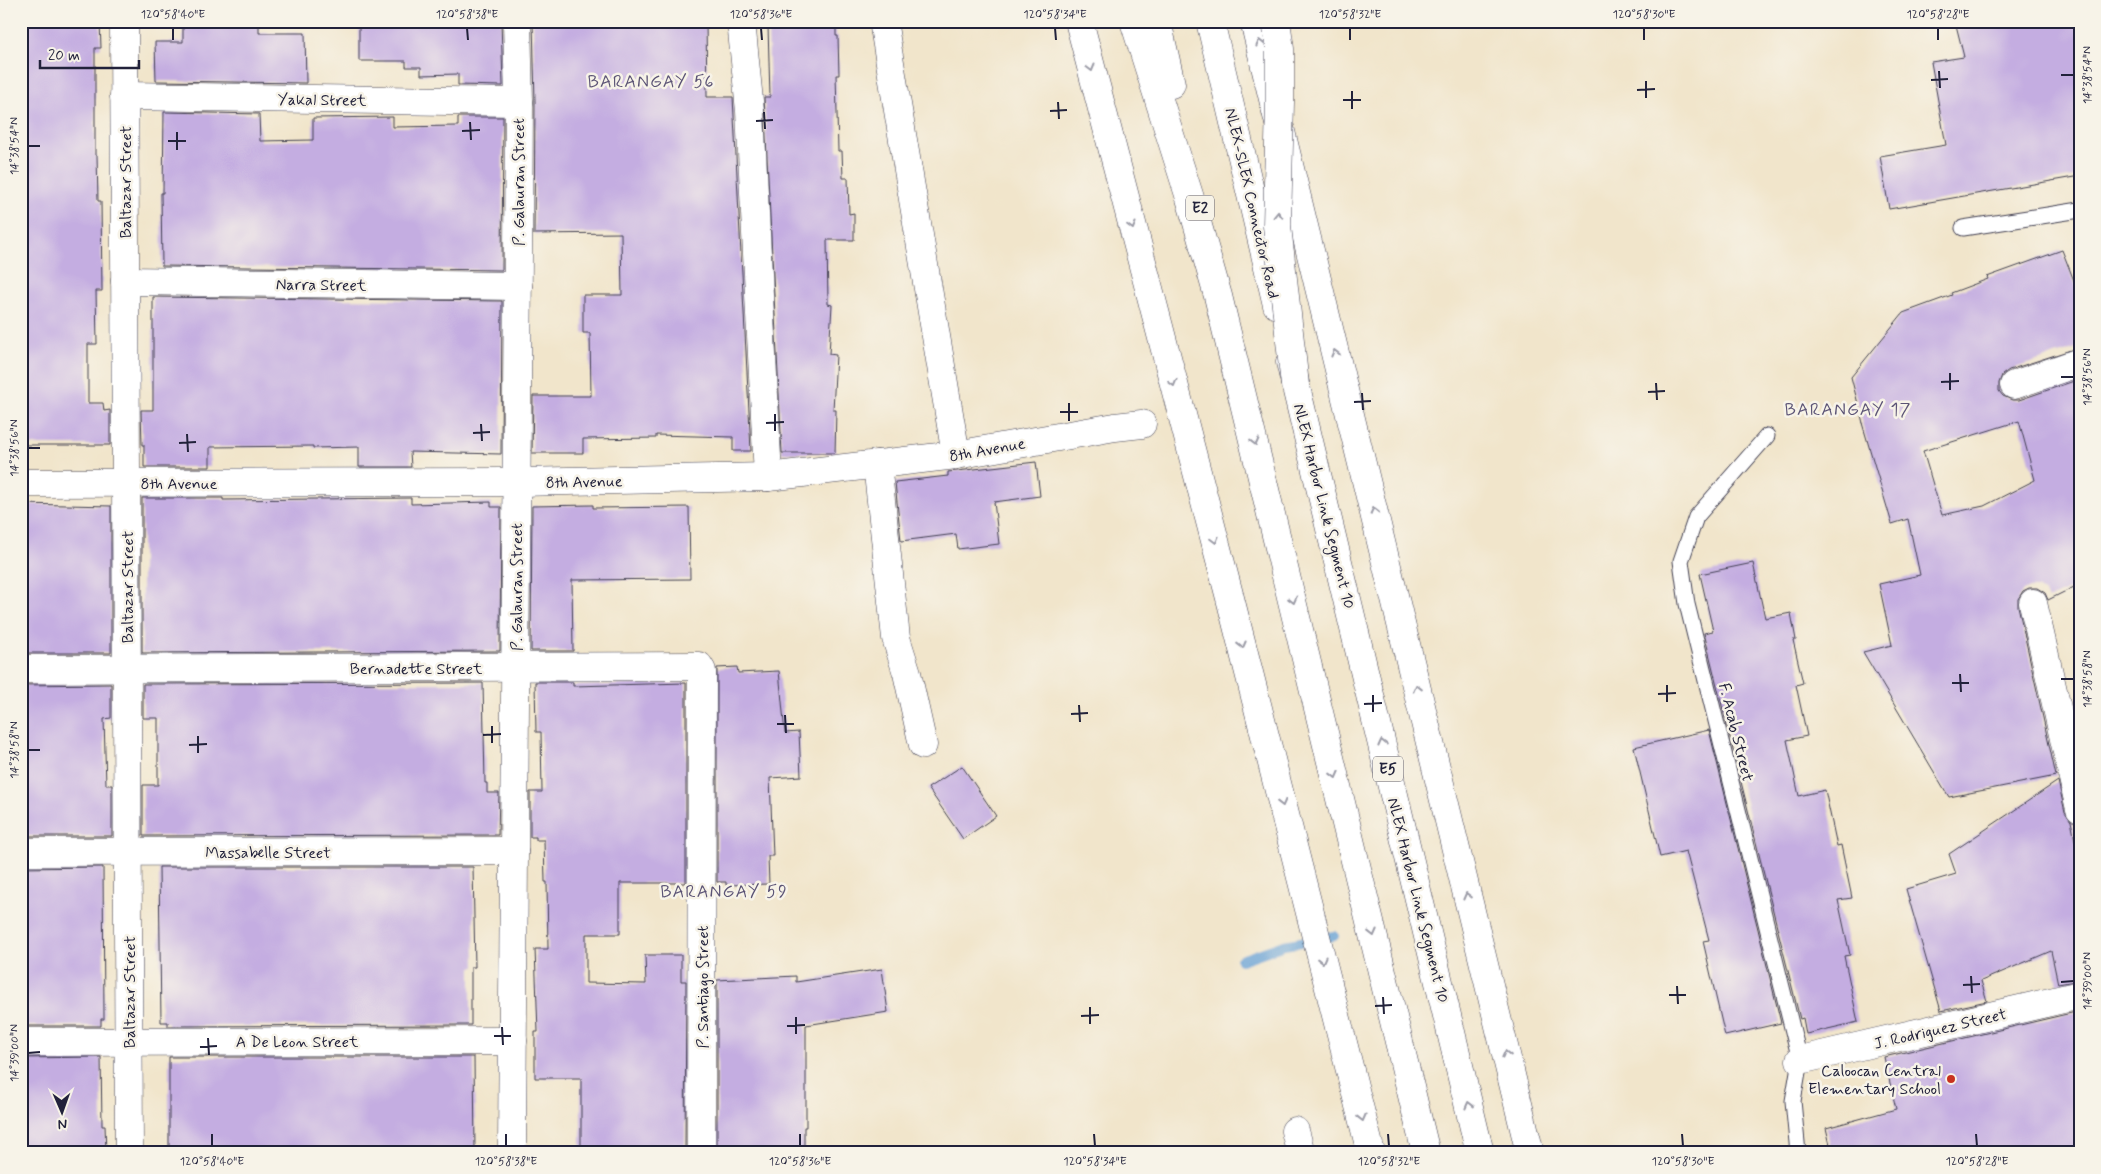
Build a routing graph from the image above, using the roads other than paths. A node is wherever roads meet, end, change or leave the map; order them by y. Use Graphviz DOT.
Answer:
graph roads {
  1 [pos="124,21"];
  2 [pos="517,21"];
  3 [pos="741,21"];
  4 [pos="1078,21"];
  5 [pos="1134,21"];
  6 [pos="1157,21"];
  7 [pos="1210,21"];
  8 [pos="1254,21"];
  9 [pos="1276,21"];
  10 [pos="884,27"];
  11 [pos="124,96"];
  12 [pos="519,102"];
  13 [pos="2080,210"];
  14 [pos="1963,228"];
  15 [pos="125,281"];
  16 [pos="518,286"];
  17 [pos="2080,362"];
  18 [pos="1295,385"];
  19 [pos="2014,385"];
  20 [pos="1243,395"];
  21 [pos="1142,424"];
  22 [pos="1766,436"];
  23 [pos="956,455"];
  24 [pos="877,464"];
  25 [pos="768,478"];
  26 [pos="126,482"];
  27 [pos="516,482"];
  28 [pos="21,483"];
  29 [pos="2033,603"];
  30 [pos="515,667"];
  31 [pos="21,669"];
  32 [pos="127,669"];
  33 [pos="702,671"];
  34 [pos="923,744"];
  35 [pos="2080,809"];
  36 [pos="514,851"];
  37 [pos="21,852"];
  38 [pos="128,852"];
  39 [pos="2080,995"];
  40 [pos="513,1040"];
  41 [pos="21,1042"];
  42 [pos="129,1042"];
  43 [pos="1800,1060"];
  44 [pos="130,1153"];
  45 [pos="512,1153"];
  46 [pos="701,1153"];
  47 [pos="1372,1153"];
  48 [pos="1426,1153"];
  49 [pos="1480,1153"];
  50 [pos="1530,1153"];
  51 [pos="1798,1153"];
  1 -- 11 [label="main road, Baltazar Street"];
  2 -- 12 [label="main road, P. Galauran Street"];
  3 -- 25 [label="main road"];
  4 -- 47 [label="main road, one-way"];
  5 -- 20 [label="main road"];
  6 -- 20 [label="main road, E2"];
  7 -- 18 [label="main road, NLEX-SLEX Connector Road, bridge"];
  50 -- 8 [label="main road, one-way"];
  18 -- 9 [label="main road, one-way, bridge"];
  10 -- 23 [label="main road"];
  11 -- 12 [label="main road, Yakal Street"];
  11 -- 15 [label="main road, Baltazar Street"];
  12 -- 16 [label="main road, P. Galauran Street"];
  13 -- 14 [label="lane"];
  15 -- 16 [label="main road, Narra Street"];
  15 -- 26 [label="main road, Baltazar Street"];
  16 -- 27 [label="main road, P. Galauran Street"];
  17 -- 19 [label="main road"];
  49 -- 18 [label="main road, NLEX Harbor Link Segment 10 / E5, one-way"];
  20 -- 48 [label="main road, one-way"];
  21 -- 23 [label="main road, 8th Avenue"];
  22 -- 43 [label="lane, F. Acab Street"];
  23 -- 24 [label="main road, 8th Avenue"];
  24 -- 25 [label="main road, 8th Avenue"];
  24 -- 34 [label="main road"];
  25 -- 27 [label="main road, 8th Avenue"];
  26 -- 27 [label="main road, 8th Avenue"];
  26 -- 28 [label="main road, 8th Avenue"];
  26 -- 32 [label="main road, Baltazar Street"];
  27 -- 30 [label="main road, P. Galauran Street"];
  29 -- 35 [label="main road"];
  30 -- 32 [label="main road, Bernadette Street"];
  30 -- 33 [label="main road, Bernadette Street"];
  30 -- 36 [label="main road, P. Galauran Street"];
  31 -- 32 [label="main road, Bernadette Street"];
  32 -- 38 [label="main road, Baltazar Street"];
  33 -- 46 [label="main road, P. Santiago Street"];
  36 -- 38 [label="main road, Massabelle Street"];
  36 -- 40 [label="main road, P. Galauran Street"];
  37 -- 38 [label="main road, Massabelle Street"];
  38 -- 42 [label="main road, Baltazar Street"];
  39 -- 43 [label="main road, J. Rodriguez Street"];
  40 -- 42 [label="main road, A De Leon Street"];
  40 -- 45 [label="main road, P. Galauran Street"];
  41 -- 42 [label="main road, A De Leon Street"];
  42 -- 44 [label="main road, Baltazar Street"];
  43 -- 51 [label="lane"];
}
